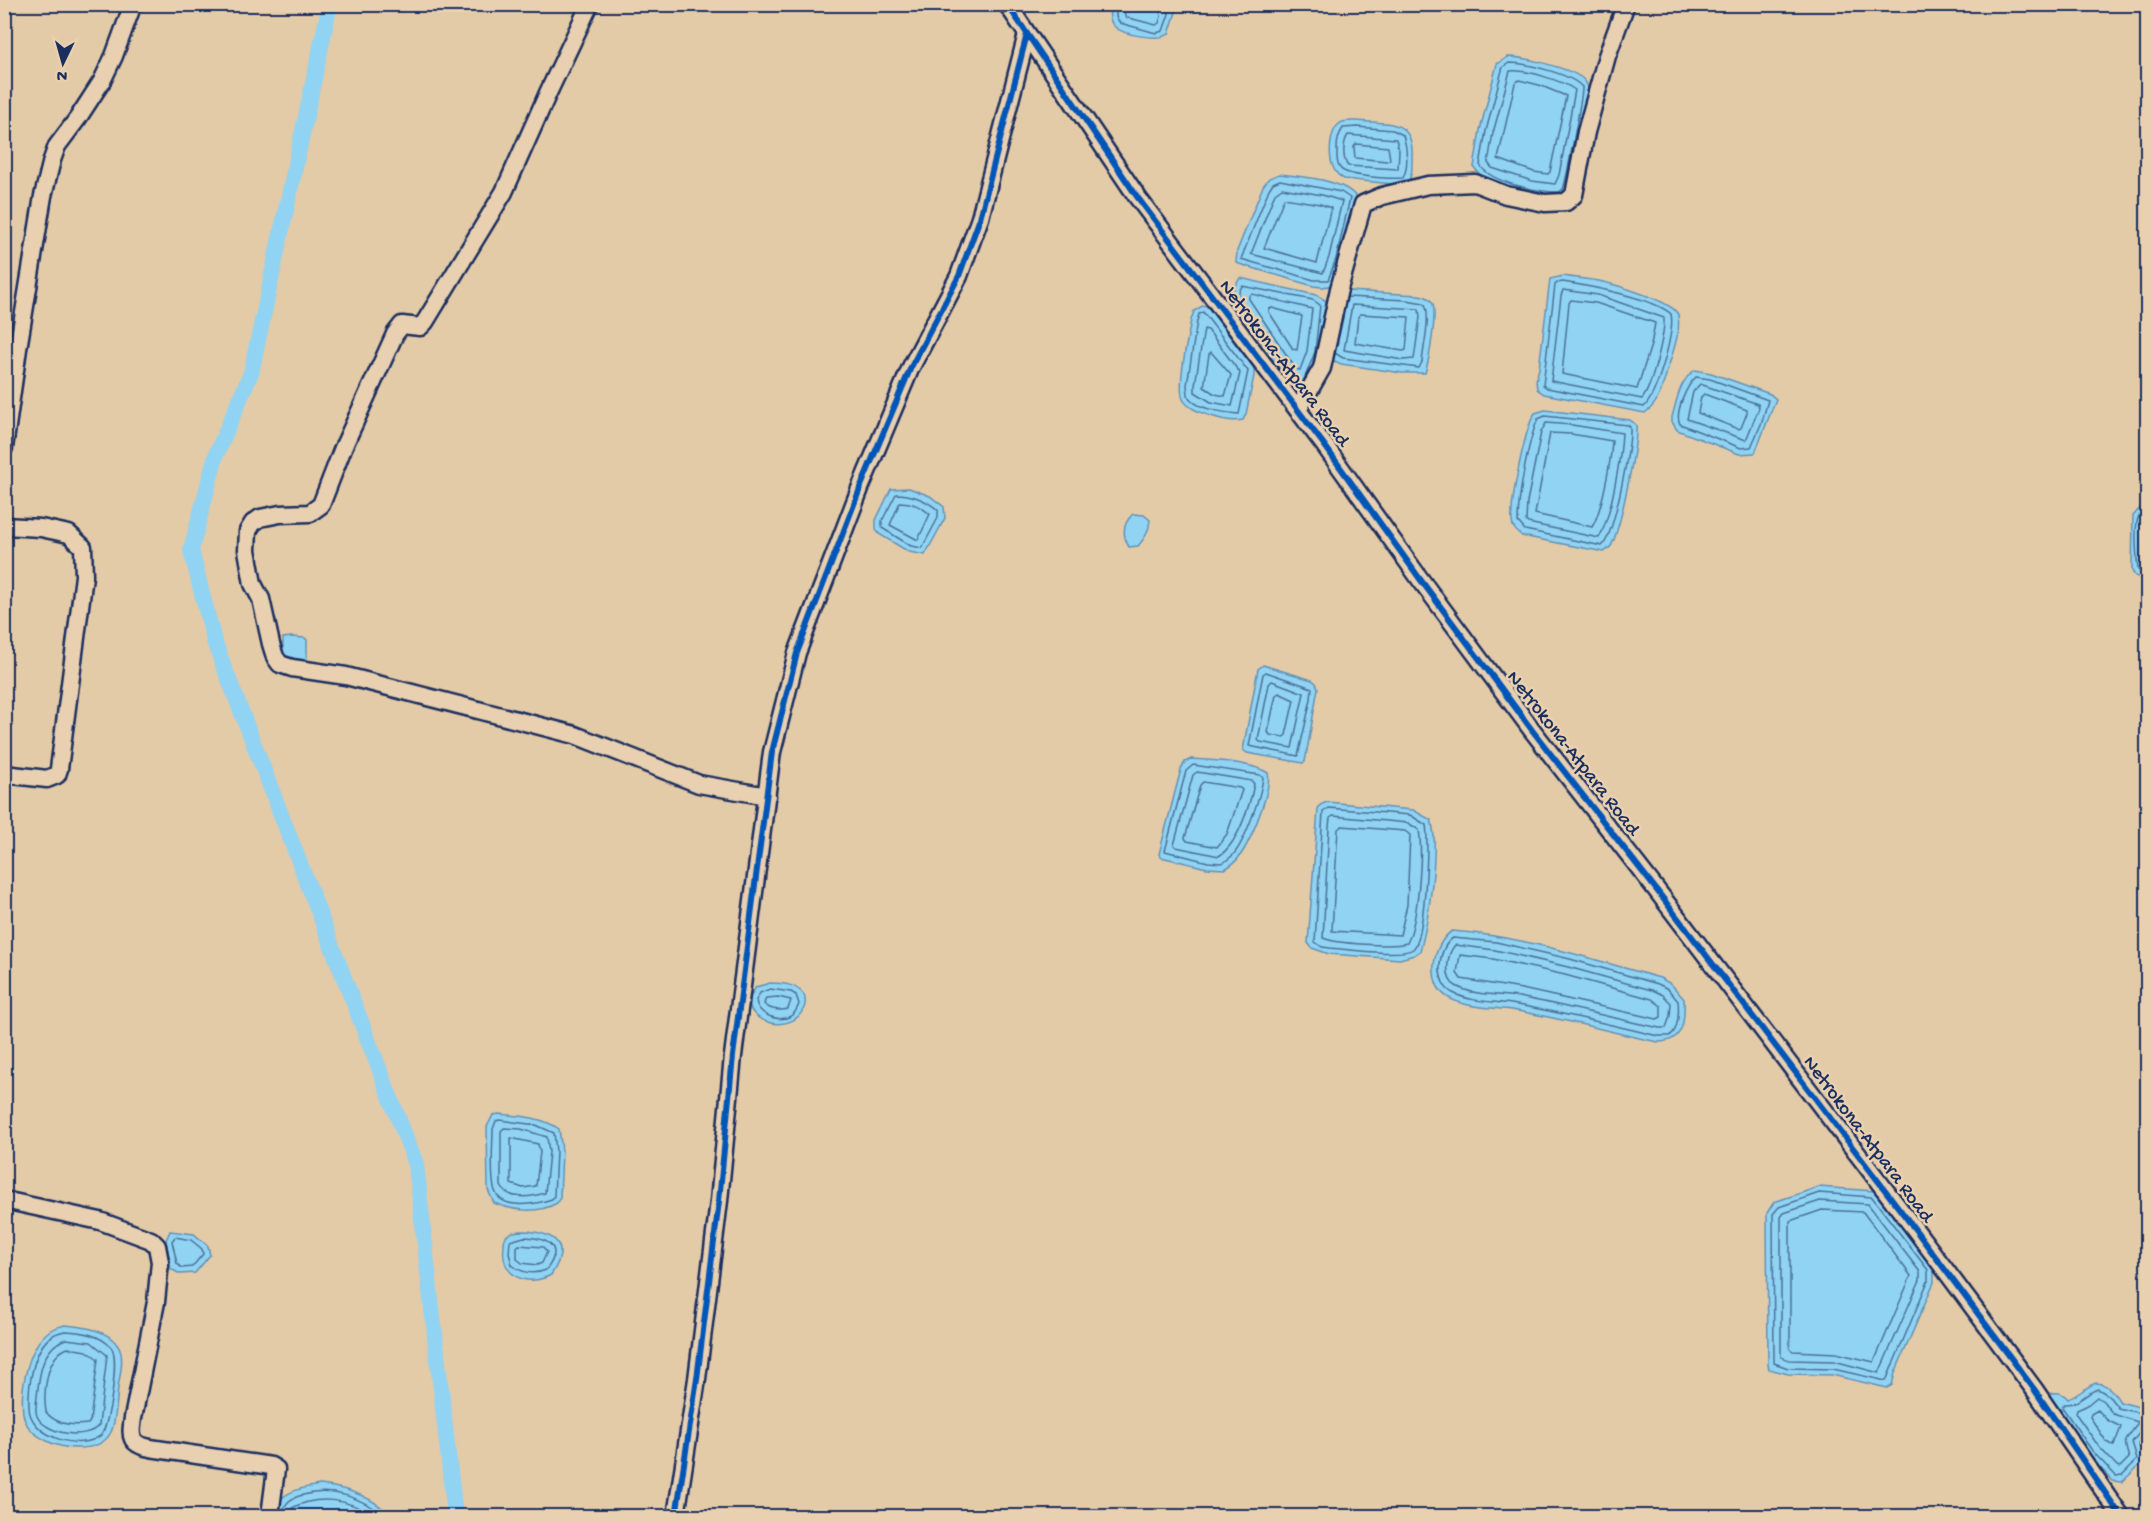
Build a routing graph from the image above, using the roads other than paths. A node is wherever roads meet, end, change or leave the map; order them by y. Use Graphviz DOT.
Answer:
graph roads {
  1 [pos="133,4"];
  2 [pos="591,4"];
  3 [pos="1007,4"];
  4 [pos="1626,4"];
  5 [pos="1027,34"];
  6 [pos="1298,410"];
  7 [pos="4,448"];
  8 [pos="4,526"];
  9 [pos="4,774"];
  10 [pos="767,796"];
  11 [pos="4,1200"];
  12 [pos="270,1516"];
  13 [pos="676,1516"];
  14 [pos="2121,1516"];
  1 -- 7 [label="street"];
  2 -- 10 [label="street"];
  3 -- 5 [label="street, Netrokona-Atpara Road"];
  4 -- 6 [label="street"];
  5 -- 6 [label="street, Netrokona-Atpara Road"];
  5 -- 10 [label="street"];
  6 -- 14 [label="street, Netrokona-Atpara Road"];
  8 -- 9 [label="street"];
  10 -- 13 [label="street"];
  11 -- 12 [label="street"];
}
